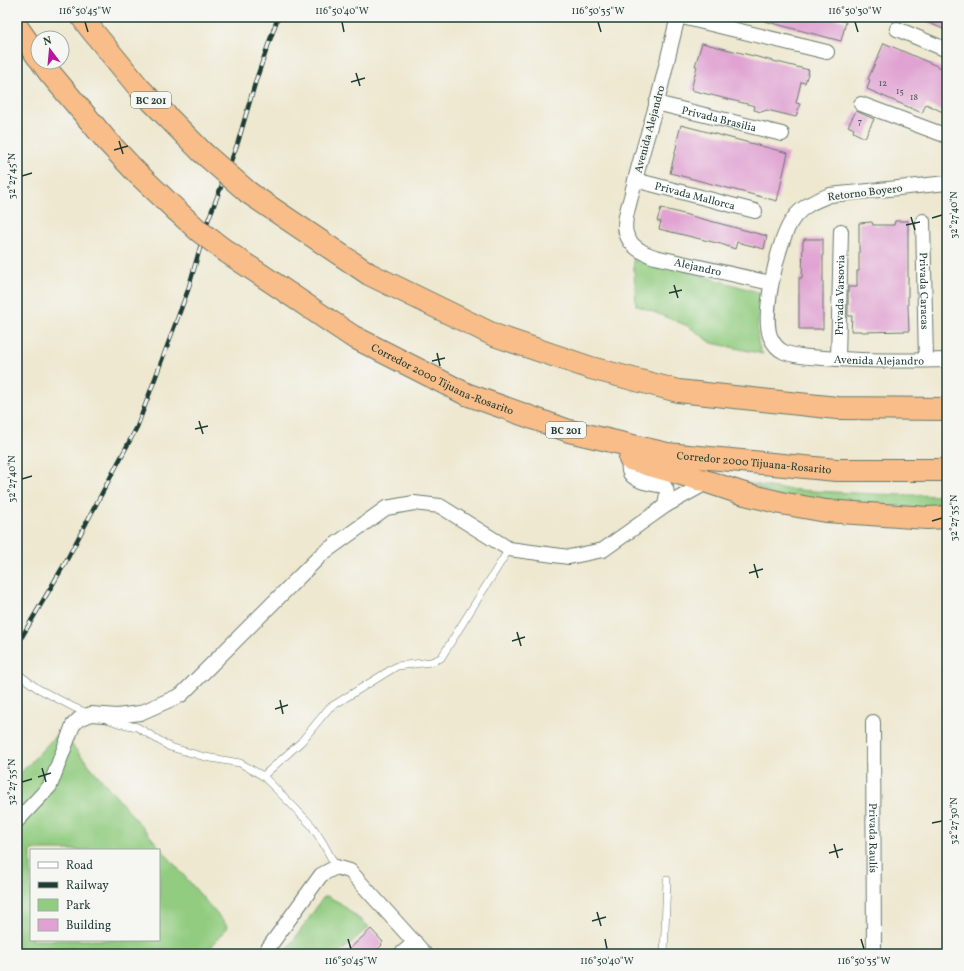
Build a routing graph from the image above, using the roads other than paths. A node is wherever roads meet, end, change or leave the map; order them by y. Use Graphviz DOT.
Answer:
graph roads {
  1 [pos="82,17"];
  2 [pos="678,17"];
  3 [pos="682,17"];
  4 [pos="17,27"];
  5 [pos="897,29"];
  6 [pos="30,46"];
  7 [pos="947,50"];
  8 [pos="827,52"];
  9 [pos="48,70"];
  10 [pos="656,104"];
  11 [pos="861,104"];
  12 [pos="782,134"];
  13 [pos="947,136"];
  14 [pos="635,180"];
  15 [pos="947,183"];
  16 [pos="756,211"];
  17 [pos="923,221"];
  18 [pos="841,231"];
  19 [pos="629,241"];
  20 [pos="772,283"];
  21 [pos="770,337"];
  22 [pos="838,359"];
  23 [pos="926,360"];
  24 [pos="947,360"];
  25 [pos="947,409"];
  26 [pos="630,452"];
  27 [pos="947,470"];
  28 [pos="708,482"];
  29 [pos="665,506"];
  30 [pos="947,517"];
  31 [pos="509,549"];
  32 [pos="17,673"];
  33 [pos="91,714"];
  34 [pos="873,722"];
  35 [pos="263,776"];
  36 [pos="17,820"];
  37 [pos="336,867"];
  38 [pos="667,880"];
  39 [pos="414,942"];
  40 [pos="264,954"];
  41 [pos="401,954"];
  42 [pos="425,954"];
  43 [pos="664,954"];
  44 [pos="874,954"];
  1 -- 25 [label="highway, BC 201, bridge"];
  2 -- 10 [label="street, Avenida Alejandro"];
  3 -- 8 [label="street"];
  4 -- 6 [label="highway"];
  5 -- 7 [label="street"];
  9 -- 26 [label="highway, Corredor 2000 Tijuana-Rosarito / BC 201, bridge"];
  10 -- 12 [label="street, Privada Brasilia"];
  10 -- 14 [label="street, Avenida Alejandro"];
  11 -- 13 [label="street"];
  14 -- 16 [label="street, Privada Mallorca"];
  14 -- 19 [label="street, Avenida Alejandro"];
  15 -- 20 [label="street, Retorno Boyero"];
  17 -- 23 [label="street, Privada Caracas"];
  18 -- 22 [label="street, Privada Varsovia"];
  19 -- 20 [label="street, Alejandro"];
  20 -- 21 [label="street, Retorno Boyero"];
  21 -- 22 [label="street, Avenida Alejandro"];
  22 -- 23 [label="street, Avenida Alejandro"];
  23 -- 24 [label="street, Avenida Alejandro"];
  26 -- 27 [label="highway, Corredor 2000 Tijuana-Rosarito"];
  26 -- 28 [label="highway"];
  26 -- 29 [label="street"];
  28 -- 29 [label="street"];
  28 -- 30 [label="highway"];
  29 -- 31 [label="street"];
  31 -- 33 [label="street"];
  31 -- 35 [label="lane"];
  32 -- 33 [label="lane"];
  33 -- 35 [label="lane"];
  33 -- 36 [label="street"];
  34 -- 44 [label="street, Privada Raulís"];
  35 -- 37 [label="lane"];
  37 -- 39 [label="street"];
  37 -- 40 [label="street"];
  38 -- 43 [label="lane"];
  39 -- 41 [label="street"];
  39 -- 42 [label="street"];
}
